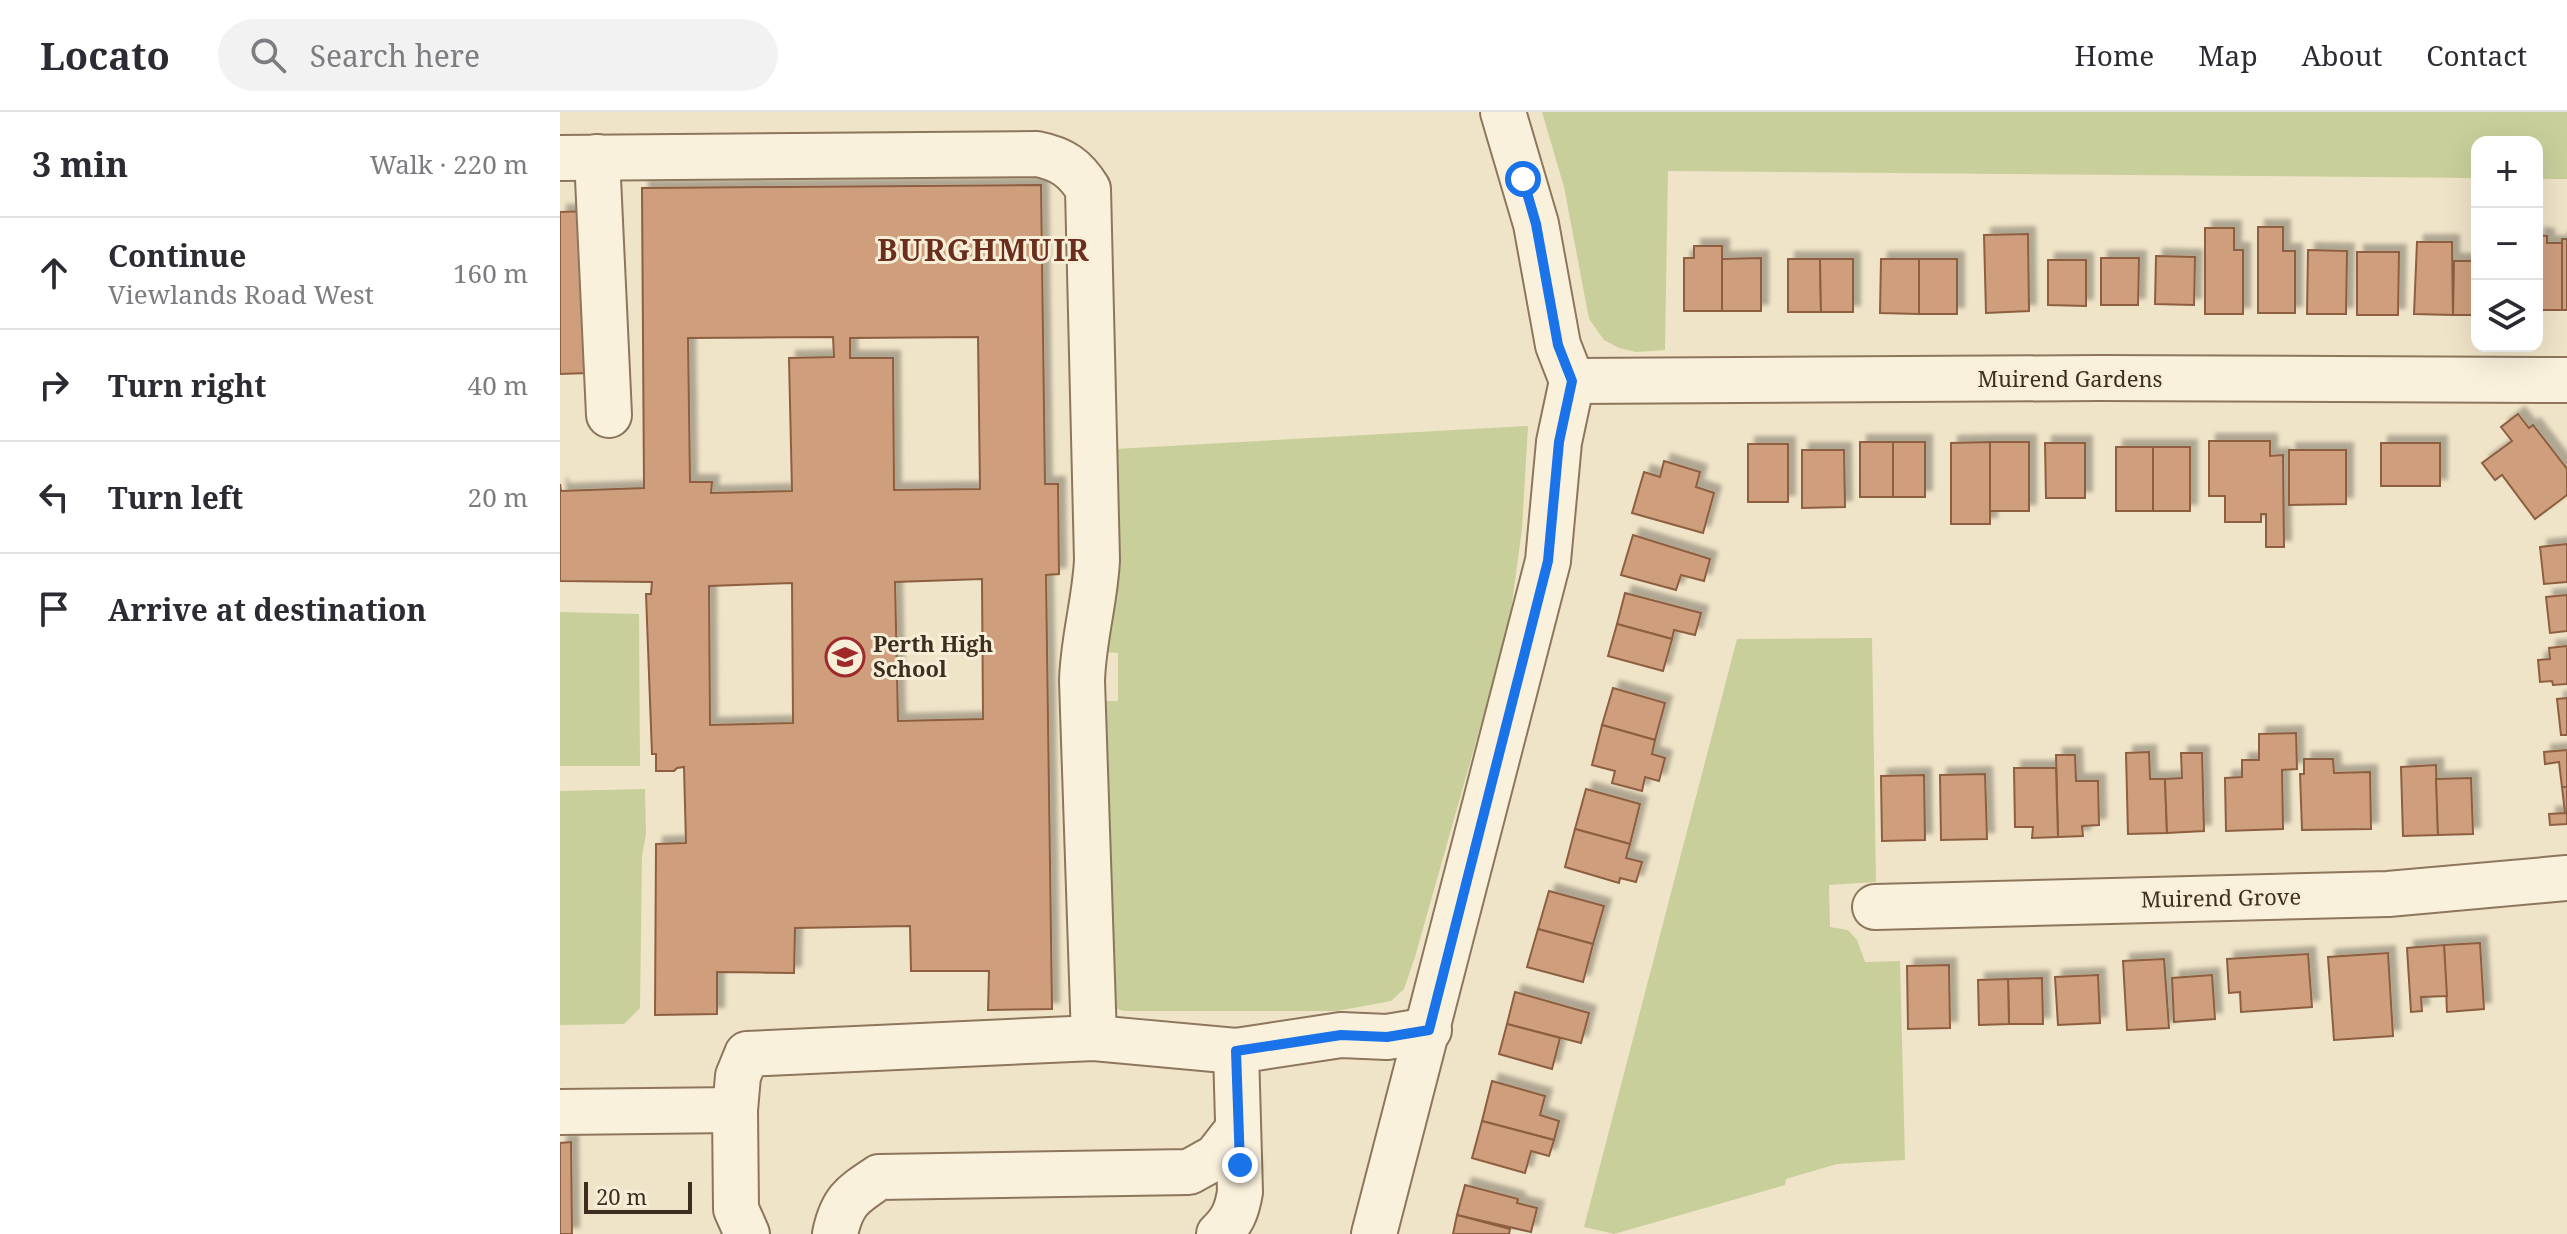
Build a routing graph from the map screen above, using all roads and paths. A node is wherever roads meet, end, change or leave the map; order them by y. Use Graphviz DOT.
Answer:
graph roads {
  1 [pos="1503,112"];
  2 [pos="578,158"];
  3 [pos="2567,380"];
  4 [pos="1572,381"];
  5 [pos="609,415"];
  6 [pos="2567,878"];
  7 [pos="1875,907"];
  8 [pos="1429,1030"];
  9 [pos="1094,1038"];
  10 [pos="1236,1051"];
  11 [pos="735,1110"];
  12 [pos="560,1112"];
  13 [pos="1237,1130"];
  14 [pos="747,1234"];
  15 [pos="835,1234"];
  16 [pos="1219,1234"];
  17 [pos="1374,1234"];
  1 -- 4 [label="street"];
  2 -- 5 [label="street"];
  2 -- 9 [label="street"];
  3 -- 4 [label="street, Muirend Gardens"];
  4 -- 8 [label="street"];
  6 -- 7 [label="street, Muirend Grove"];
  8 -- 10 [label="street"];
  8 -- 17 [label="street"];
  9 -- 10 [label="street"];
  9 -- 11 [label="street"];
  10 -- 13 [label="street"];
  11 -- 12 [label="street"];
  11 -- 14 [label="street"];
  13 -- 15 [label="street"];
  13 -- 16 [label="street"];
}
